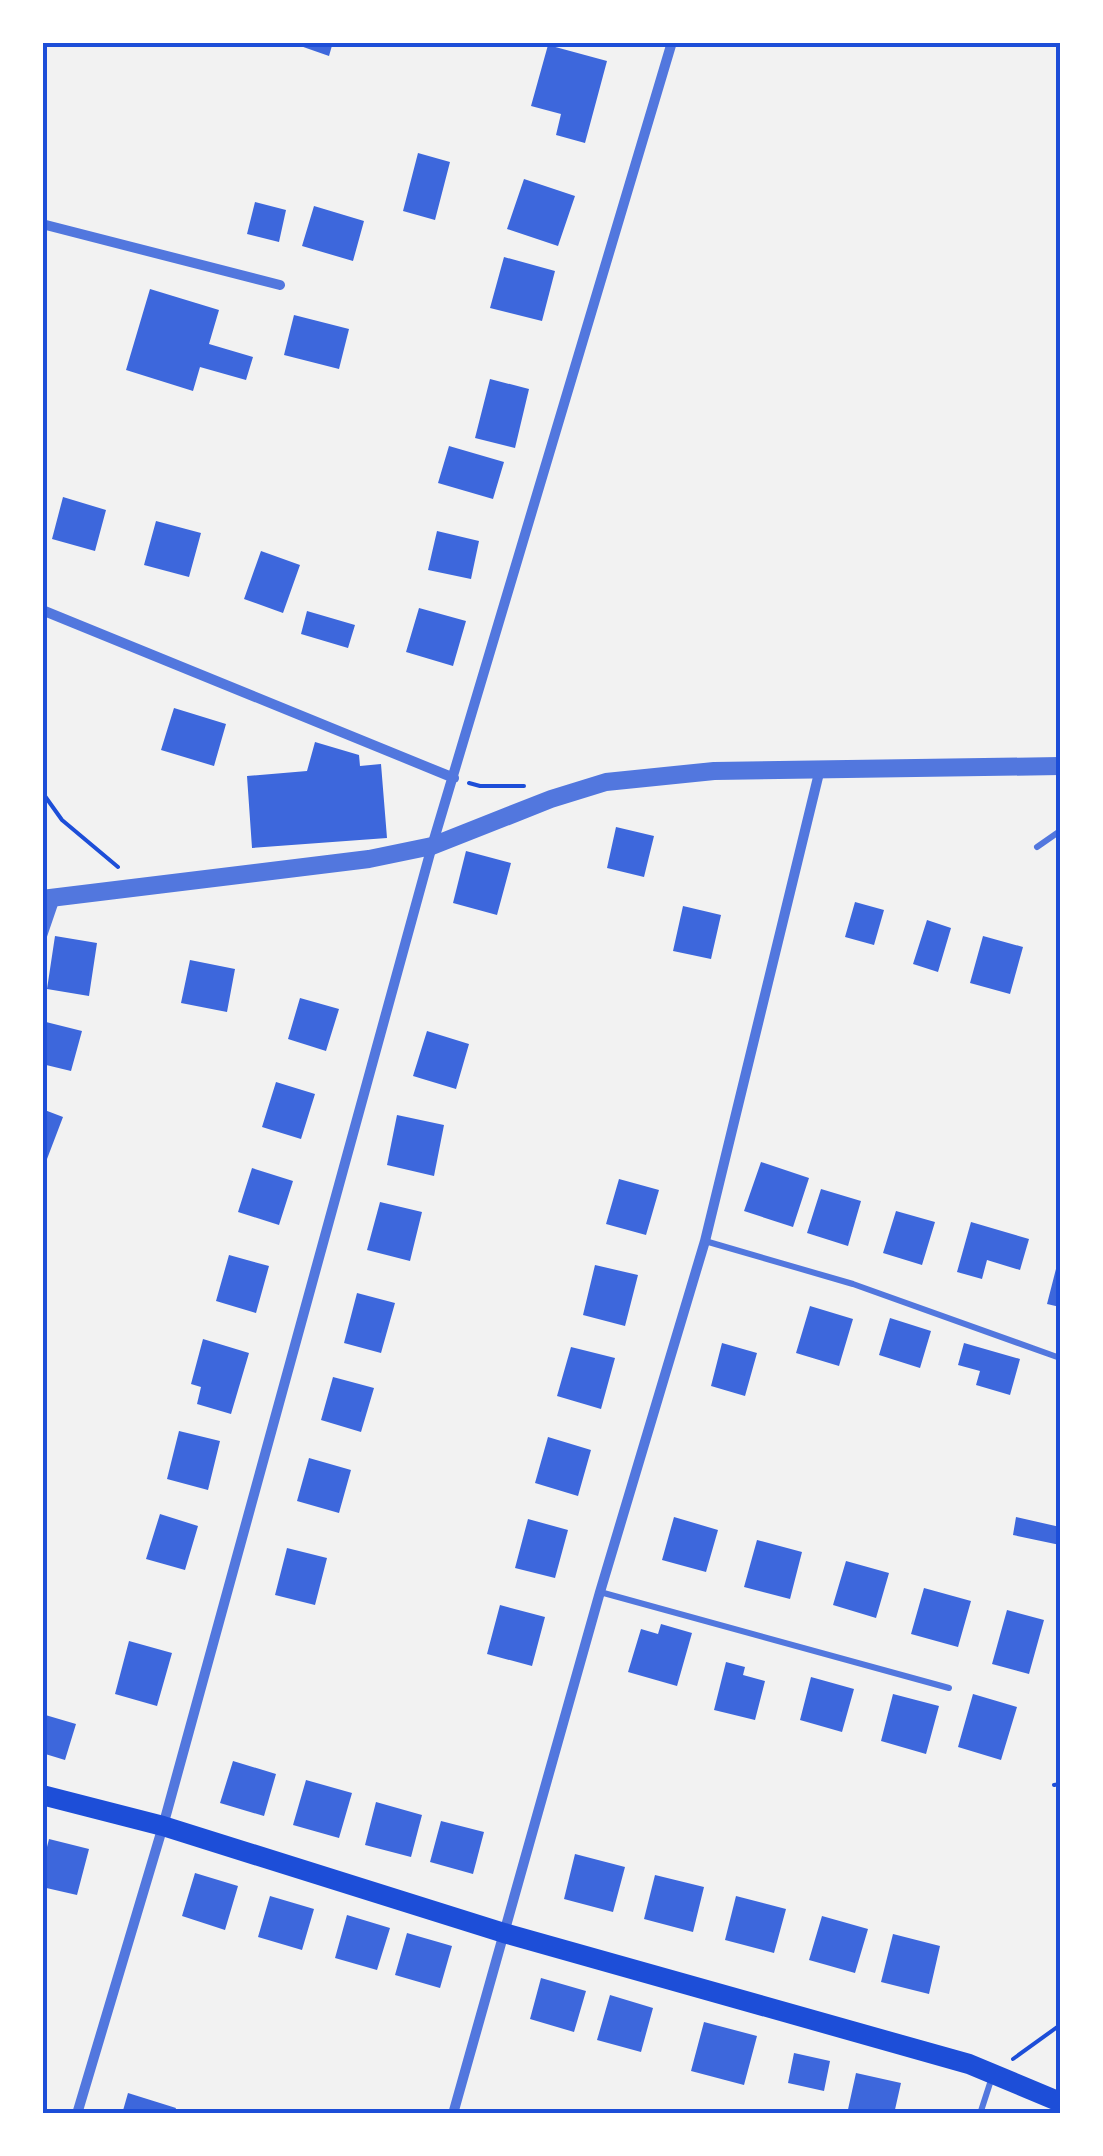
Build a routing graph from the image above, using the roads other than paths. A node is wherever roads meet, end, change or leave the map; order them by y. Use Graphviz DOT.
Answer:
graph roads {
  1 [pos="672,42"];
  2 [pos="42,224"];
  3 [pos="280,286"];
  4 [pos="42,610"];
  5 [pos="1060,766"];
  6 [pos="821,768"];
  7 [pos="454,778"];
  8 [pos="1060,830"];
  9 [pos="432,846"];
  10 [pos="1037,846"];
  11 [pos="49,898"];
  12 [pos="42,936"];
  13 [pos="705,1241"];
  14 [pos="1060,1358"];
  15 [pos="600,1592"];
  16 [pos="949,1688"];
  17 [pos="42,1796"];
  18 [pos="163,1826"];
  19 [pos="504,1933"];
  20 [pos="993,2074"];
  21 [pos="1060,2102"];
  22 [pos="77,2114"];
  23 [pos="453,2114"];
  24 [pos="980,2114"];
  1 -- 7 [label="street"];
  2 -- 3 [label="street"];
  4 -- 7 [label="street"];
  5 -- 6 [label="street"];
  6 -- 9 [label="street"];
  6 -- 13 [label="street"];
  7 -- 9 [label="street"];
  8 -- 10 [label="lane"];
  9 -- 11 [label="street"];
  9 -- 18 [label="street"];
  11 -- 12 [label="street"];
  13 -- 14 [label="lane"];
  13 -- 15 [label="street"];
  15 -- 16 [label="lane"];
  15 -- 19 [label="street"];
  17 -- 18 [label="main road"];
  18 -- 19 [label="main road"];
  18 -- 22 [label="street"];
  19 -- 20 [label="main road"];
  19 -- 23 [label="street"];
  20 -- 21 [label="main road"];
  20 -- 24 [label="lane"];
}
